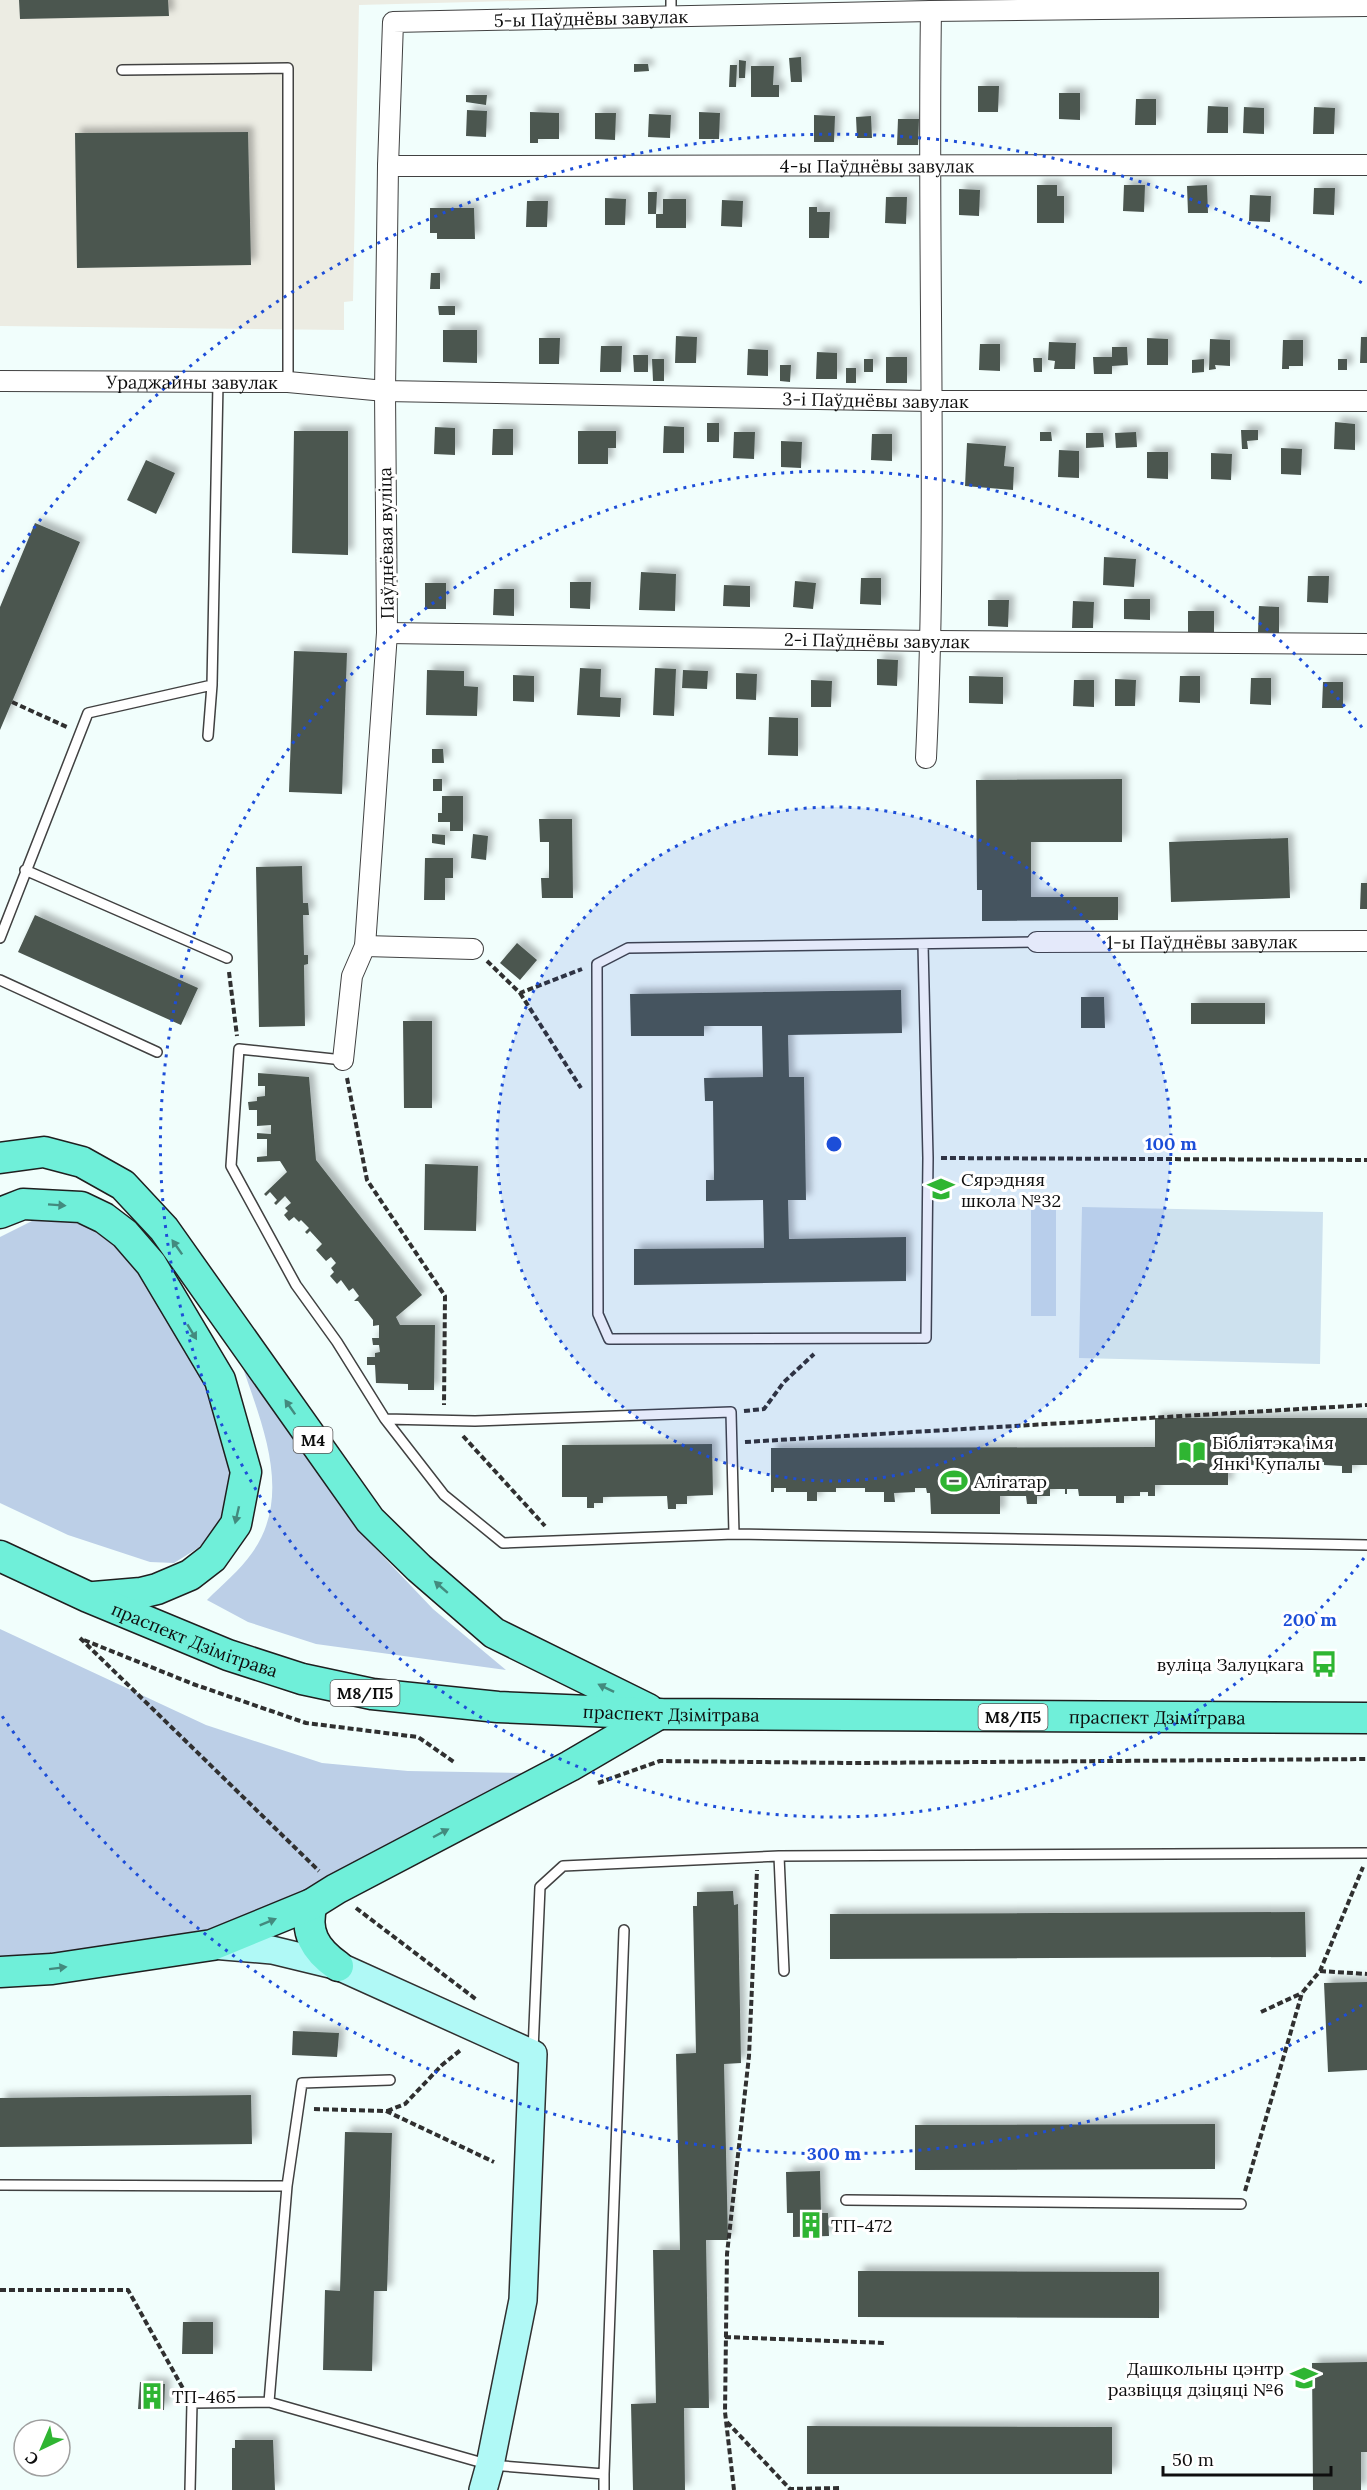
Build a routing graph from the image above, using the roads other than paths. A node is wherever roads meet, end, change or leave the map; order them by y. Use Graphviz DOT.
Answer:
graph roads {
  1 [pos="1367,6"];
  2 [pos="671,8"];
  3 [pos="932,11"];
  4 [pos="393,22"];
  5 [pos="122,70"];
  6 [pos="929,165"];
  7 [pos="1367,165"];
  8 [pos="388,166"];
  9 [pos="0,381"];
  10 [pos="288,382"];
  11 [pos="218,383"];
  12 [pos="385,390"];
  13 [pos="930,401"];
  14 [pos="1367,401"];
  15 [pos="387,633"];
  16 [pos="932,641"];
  17 [pos="1367,644"];
  18 [pos="212,685"];
  19 [pos="208,736"];
  20 [pos="926,758"];
  21 [pos="25,870"];
  22 [pos="0,938"];
  23 [pos="1367,941"];
  24 [pos="1037,942"];
  25 [pos="923,944"];
  26 [pos="364,946"];
  27 [pos="473,949"];
  28 [pos="227,958"];
  29 [pos="0,980"];
  30 [pos="156,1052"];
  31 [pos="343,1060"];
  32 [pos="0,1158"];
  33 [pos="0,1213"];
  34 [pos="385,1419"];
  35 [pos="734,1534"];
  36 [pos="1367,1545"];
  37 [pos="0,1556"];
  38 [pos="87,1597"];
  39 [pos="659,1714"];
  40 [pos="1367,1718"];
  41 [pos="1367,1853"];
  42 [pos="779,1856"];
  43 [pos="324,1896"];
  44 [pos="624,1930"];
  45 [pos="212,1945"];
  46 [pos="338,1966"];
  47 [pos="784,1971"];
  48 [pos="0,1972"];
  49 [pos="533,2054"];
  50 [pos="390,2079"];
  51 [pos="0,2186"];
  52 [pos="287,2186"];
  53 [pos="846,2200"];
  54 [pos="1241,2204"];
  55 [pos="269,2402"];
  56 [pos="604,2474"];
  57 [pos="487,2478"];
  58 [pos="190,2490"];
  59 [pos="604,2490"];
  1 -- 3 [label="street, 5-ы Паўднёвы завулак"];
  2 -- 3 [label="street, 5-ы Паўднёвы завулак"];
  2 -- 4 [label="street, 5-ы Паўднёвы завулак"];
  3 -- 6 [label="street"];
  4 -- 8 [label="street, Паўднёвая вуліца"];
  5 -- 10 [label="lane"];
  6 -- 7 [label="street, 4-ы Паўднёвы завулак"];
  6 -- 8 [label="street, 4-ы Паўднёвы завулак"];
  6 -- 13 [label="street"];
  8 -- 12 [label="street, Паўднёвая вуліца"];
  9 -- 11 [label="street, Ураджайны завулак"];
  10 -- 11 [label="street, Ураджайны завулак"];
  10 -- 12 [label="street, Ураджайны завулак"];
  11 -- 18 [label="lane"];
  12 -- 13 [label="street, 3-і Паўднёвы завулак"];
  12 -- 15 [label="street, Паўднёвая вуліца"];
  13 -- 14 [label="street, 3-і Паўднёвы завулак"];
  13 -- 16 [label="street"];
  15 -- 16 [label="street, 2-і Паўднёвы завулак"];
  15 -- 26 [label="street, Паўднёвая вуліца"];
  16 -- 17 [label="street, 2-і Паўднёвы завулак"];
  16 -- 20 [label="street"];
  18 -- 19 [label="lane"];
  18 -- 21 [label="lane"];
  21 -- 22 [label="lane"];
  21 -- 28 [label="lane"];
  23 -- 24 [label="street, 1-ы Паўднёвы завулак"];
  24 -- 25 [label="lane"];
  25 -- 25 [label="lane"];
  26 -- 27 [label="street"];
  26 -- 31 [label="street, Паўднёвая вуліца"];
  29 -- 30 [label="lane"];
  31 -- 34 [label="lane"];
  39 -- 32 [label="main road, М4, one-way"];
  33 -- 38 [label="main road, one-way"];
  34 -- 35 [label="lane"];
  34 -- 35 [label="lane"];
  35 -- 36 [label="lane"];
  37 -- 38 [label="main road, праспект Дзімітрава / М8/П5"];
  38 -- 39 [label="main road, праспект Дзімітрава / М8/П5"];
  39 -- 40 [label="main road, праспект Дзімітрава / М8/П5"];
  43 -- 39 [label="main road, one-way"];
  41 -- 42 [label="lane"];
  42 -- 47 [label="lane"];
  42 -- 49 [label="lane"];
  45 -- 43 [label="main road, one-way"];
  43 -- 46 [label="main road"];
  44 -- 56 [label="lane"];
  45 -- 46 [label="street"];
  48 -- 45 [label="main road, one-way"];
  46 -- 49 [label="street"];
  49 -- 57 [label="street"];
  50 -- 52 [label="lane"];
  51 -- 52 [label="lane"];
  52 -- 55 [label="lane"];
  53 -- 54 [label="lane"];
  55 -- 57 [label="lane"];
  55 -- 58 [label="lane"];
  56 -- 57 [label="lane"];
  56 -- 59 [label="lane"];
}
